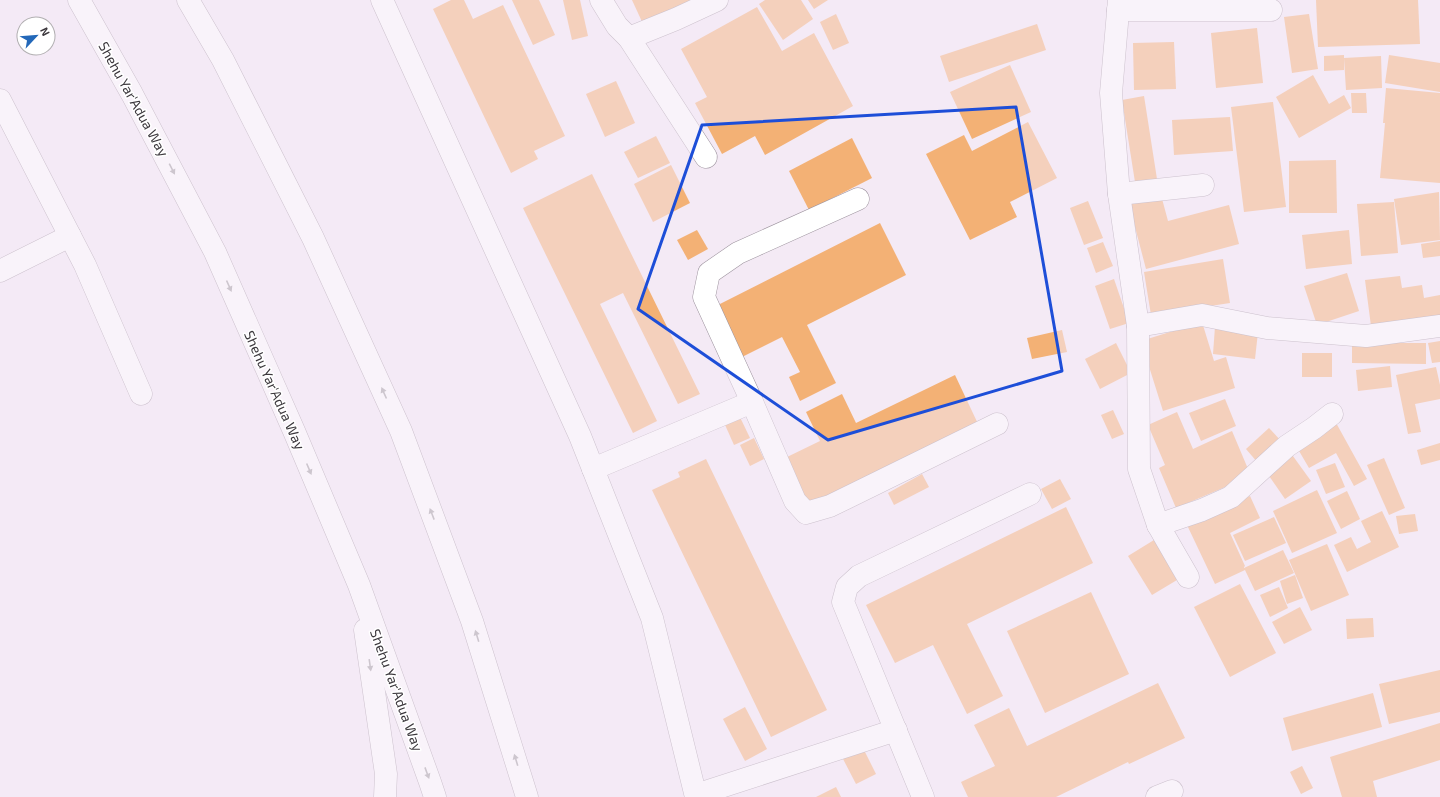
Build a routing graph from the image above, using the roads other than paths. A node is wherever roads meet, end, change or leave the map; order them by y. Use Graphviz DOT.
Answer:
graph roads {
  1 [pos="79,0"];
  2 [pos="188,0"];
  3 [pos="382,0"];
  4 [pos="601,0"];
  5 [pos="717,0"];
  6 [pos="1119,5"];
  7 [pos="1271,10"];
  8 [pos="629,38"];
  9 [pos="0,100"];
  10 [pos="706,157"];
  11 [pos="1203,185"];
  12 [pos="1119,194"];
  13 [pos="858,199"];
  14 [pos="70,236"];
  15 [pos="0,271"];
  16 [pos="1138,326"];
  17 [pos="1440,326"];
  18 [pos="141,394"];
  19 [pos="752,402"];
  20 [pos="1332,414"];
  21 [pos="997,424"];
  22 [pos="593,469"];
  23 [pos="1030,494"];
  24 [pos="1158,525"];
  25 [pos="1188,577"];
  26 [pos="359,585"];
  27 [pos="896,730"];
  28 [pos="696,796"];
  29 [pos="385,797"];
  30 [pos="435,797"];
  31 [pos="527,797"];
  32 [pos="923,797"];
  1 -- 26 [label="main road, Shehu Yar'Adua Way, one-way"];
  31 -- 2 [label="main road, one-way"];
  3 -- 22 [label="main road"];
  4 -- 8 [label="main road"];
  5 -- 8 [label="main road"];
  6 -- 7 [label="main road"];
  6 -- 12 [label="main road"];
  8 -- 10 [label="main road"];
  9 -- 14 [label="main road"];
  11 -- 12 [label="main road"];
  12 -- 16 [label="main road"];
  13 -- 19 [label="main road"];
  14 -- 15 [label="main road"];
  14 -- 18 [label="main road"];
  16 -- 17 [label="main road"];
  16 -- 24 [label="main road"];
  19 -- 21 [label="main road"];
  19 -- 22 [label="main road"];
  20 -- 24 [label="main road"];
  22 -- 28 [label="main road"];
  23 -- 27 [label="main road"];
  24 -- 25 [label="main road"];
  26 -- 29 [label="main road, one-way"];
  26 -- 30 [label="main road, Shehu Yar'Adua Way, one-way"];
  27 -- 28 [label="main road"];
  27 -- 32 [label="main road"];
}
